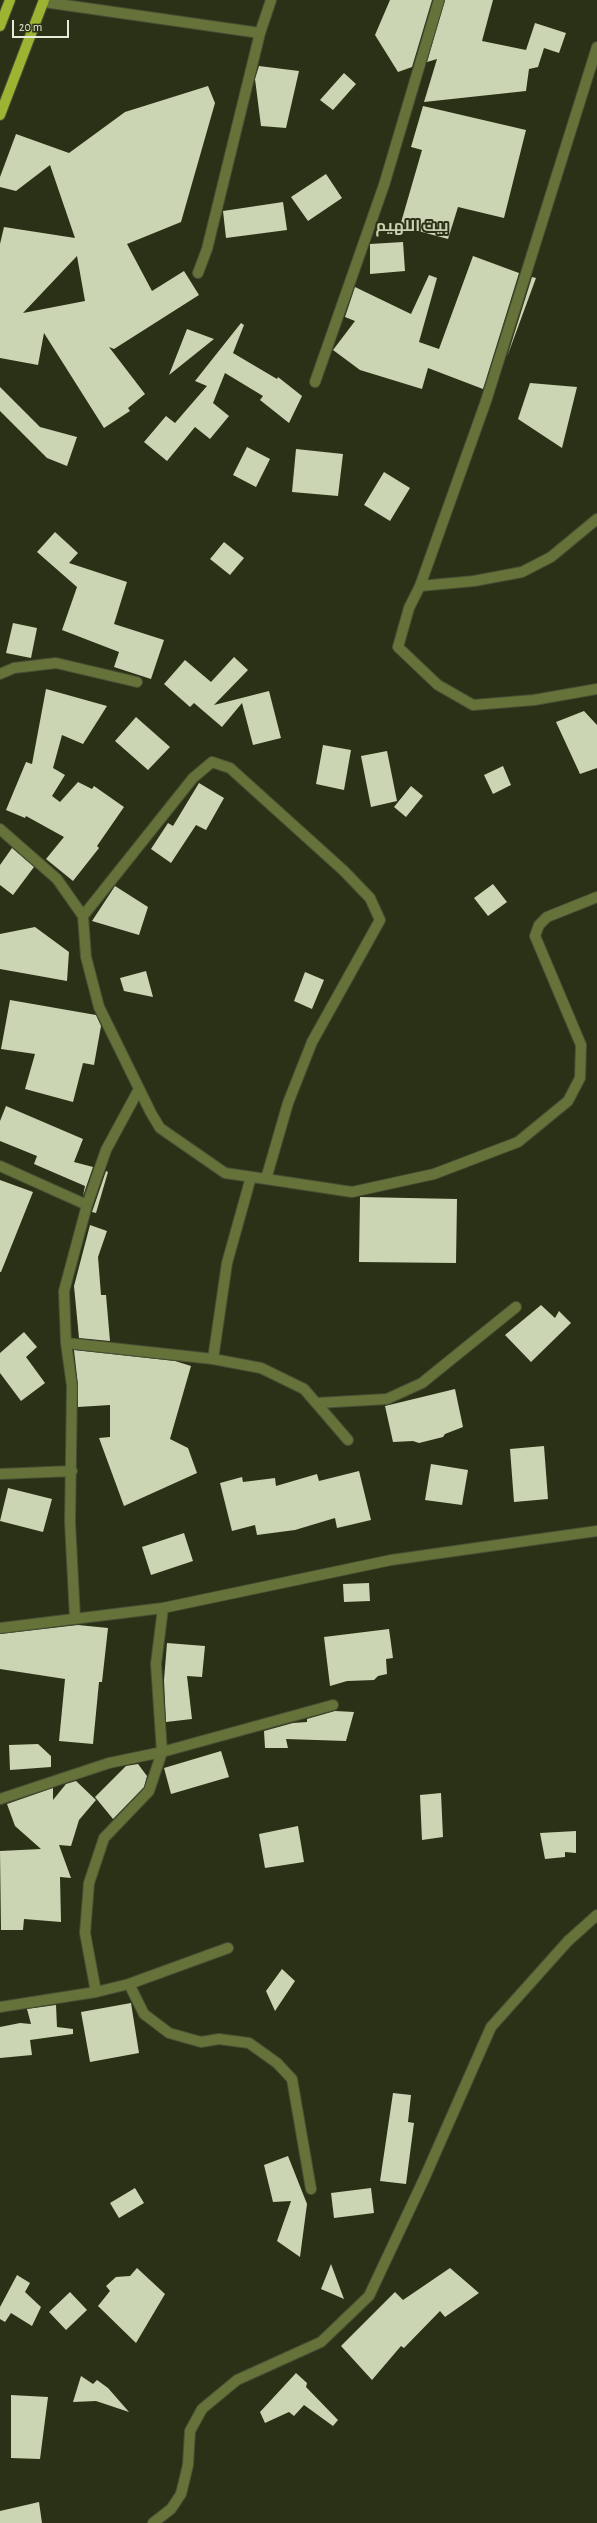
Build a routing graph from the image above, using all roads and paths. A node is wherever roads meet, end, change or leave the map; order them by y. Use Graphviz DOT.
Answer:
graph roads {
  1 [pos="10,0"];
  2 [pos="272,0"];
  3 [pos="439,0"];
  4 [pos="42,1"];
  5 [pos="0,26"];
  6 [pos="260,33"];
  7 [pos="597,47"];
  8 [pos="594,68"];
  9 [pos="0,115"];
  10 [pos="198,273"];
  11 [pos="315,382"];
  12 [pos="597,519"];
  13 [pos="420,586"];
  14 [pos="0,674"];
  15 [pos="137,682"];
  16 [pos="597,690"];
  17 [pos="0,829"];
  18 [pos="597,897"];
  19 [pos="83,916"];
  20 [pos="139,1088"];
  21 [pos="0,1166"];
  22 [pos="251,1177"];
  23 [pos="266,1179"];
  24 [pos="87,1205"];
  25 [pos="516,1307"];
  26 [pos="66,1343"];
  27 [pos="213,1359"];
  28 [pos="317,1403"];
  29 [pos="348,1440"];
  30 [pos="72,1471"];
  31 [pos="0,1474"];
  32 [pos="597,1531"];
  33 [pos="163,1608"];
  34 [pos="75,1618"];
  35 [pos="0,1628"];
  36 [pos="333,1705"];
  37 [pos="162,1752"];
  38 [pos="0,1799"];
  39 [pos="597,1915"];
  40 [pos="228,1948"];
  41 [pos="129,1984"];
  42 [pos="96,1992"];
  43 [pos="0,2007"];
  44 [pos="311,2189"];
  45 [pos="153,2523"];
  1 -- 5 [label="main road"];
  2 -- 6 [label="street"];
  3 -- 11 [label="street"];
  4 -- 6 [label="street"];
  4 -- 9 [label="main road"];
  6 -- 10 [label="street"];
  7 -- 8 [label="street"];
  8 -- 13 [label="street"];
  12 -- 13 [label="street"];
  13 -- 16 [label="street"];
  14 -- 15 [label="street"];
  17 -- 19 [label="street"];
  18 -- 23 [label="street"];
  19 -- 20 [label="street"];
  19 -- 23 [label="street"];
  20 -- 22 [label="street"];
  20 -- 24 [label="street"];
  21 -- 24 [label="street"];
  22 -- 23 [label="street"];
  22 -- 27 [label="street"];
  24 -- 26 [label="street"];
  25 -- 28 [label="street"];
  26 -- 27 [label="street"];
  26 -- 30 [label="street"];
  27 -- 28 [label="street"];
  28 -- 29 [label="street"];
  30 -- 31 [label="street"];
  30 -- 34 [label="street"];
  32 -- 33 [label="street"];
  33 -- 34 [label="street"];
  33 -- 37 [label="street"];
  34 -- 35 [label="street"];
  36 -- 37 [label="street"];
  37 -- 38 [label="street"];
  37 -- 42 [label="street"];
  39 -- 45 [label="street"];
  40 -- 41 [label="street"];
  41 -- 42 [label="street"];
  41 -- 44 [label="street"];
  42 -- 43 [label="street"];
}
